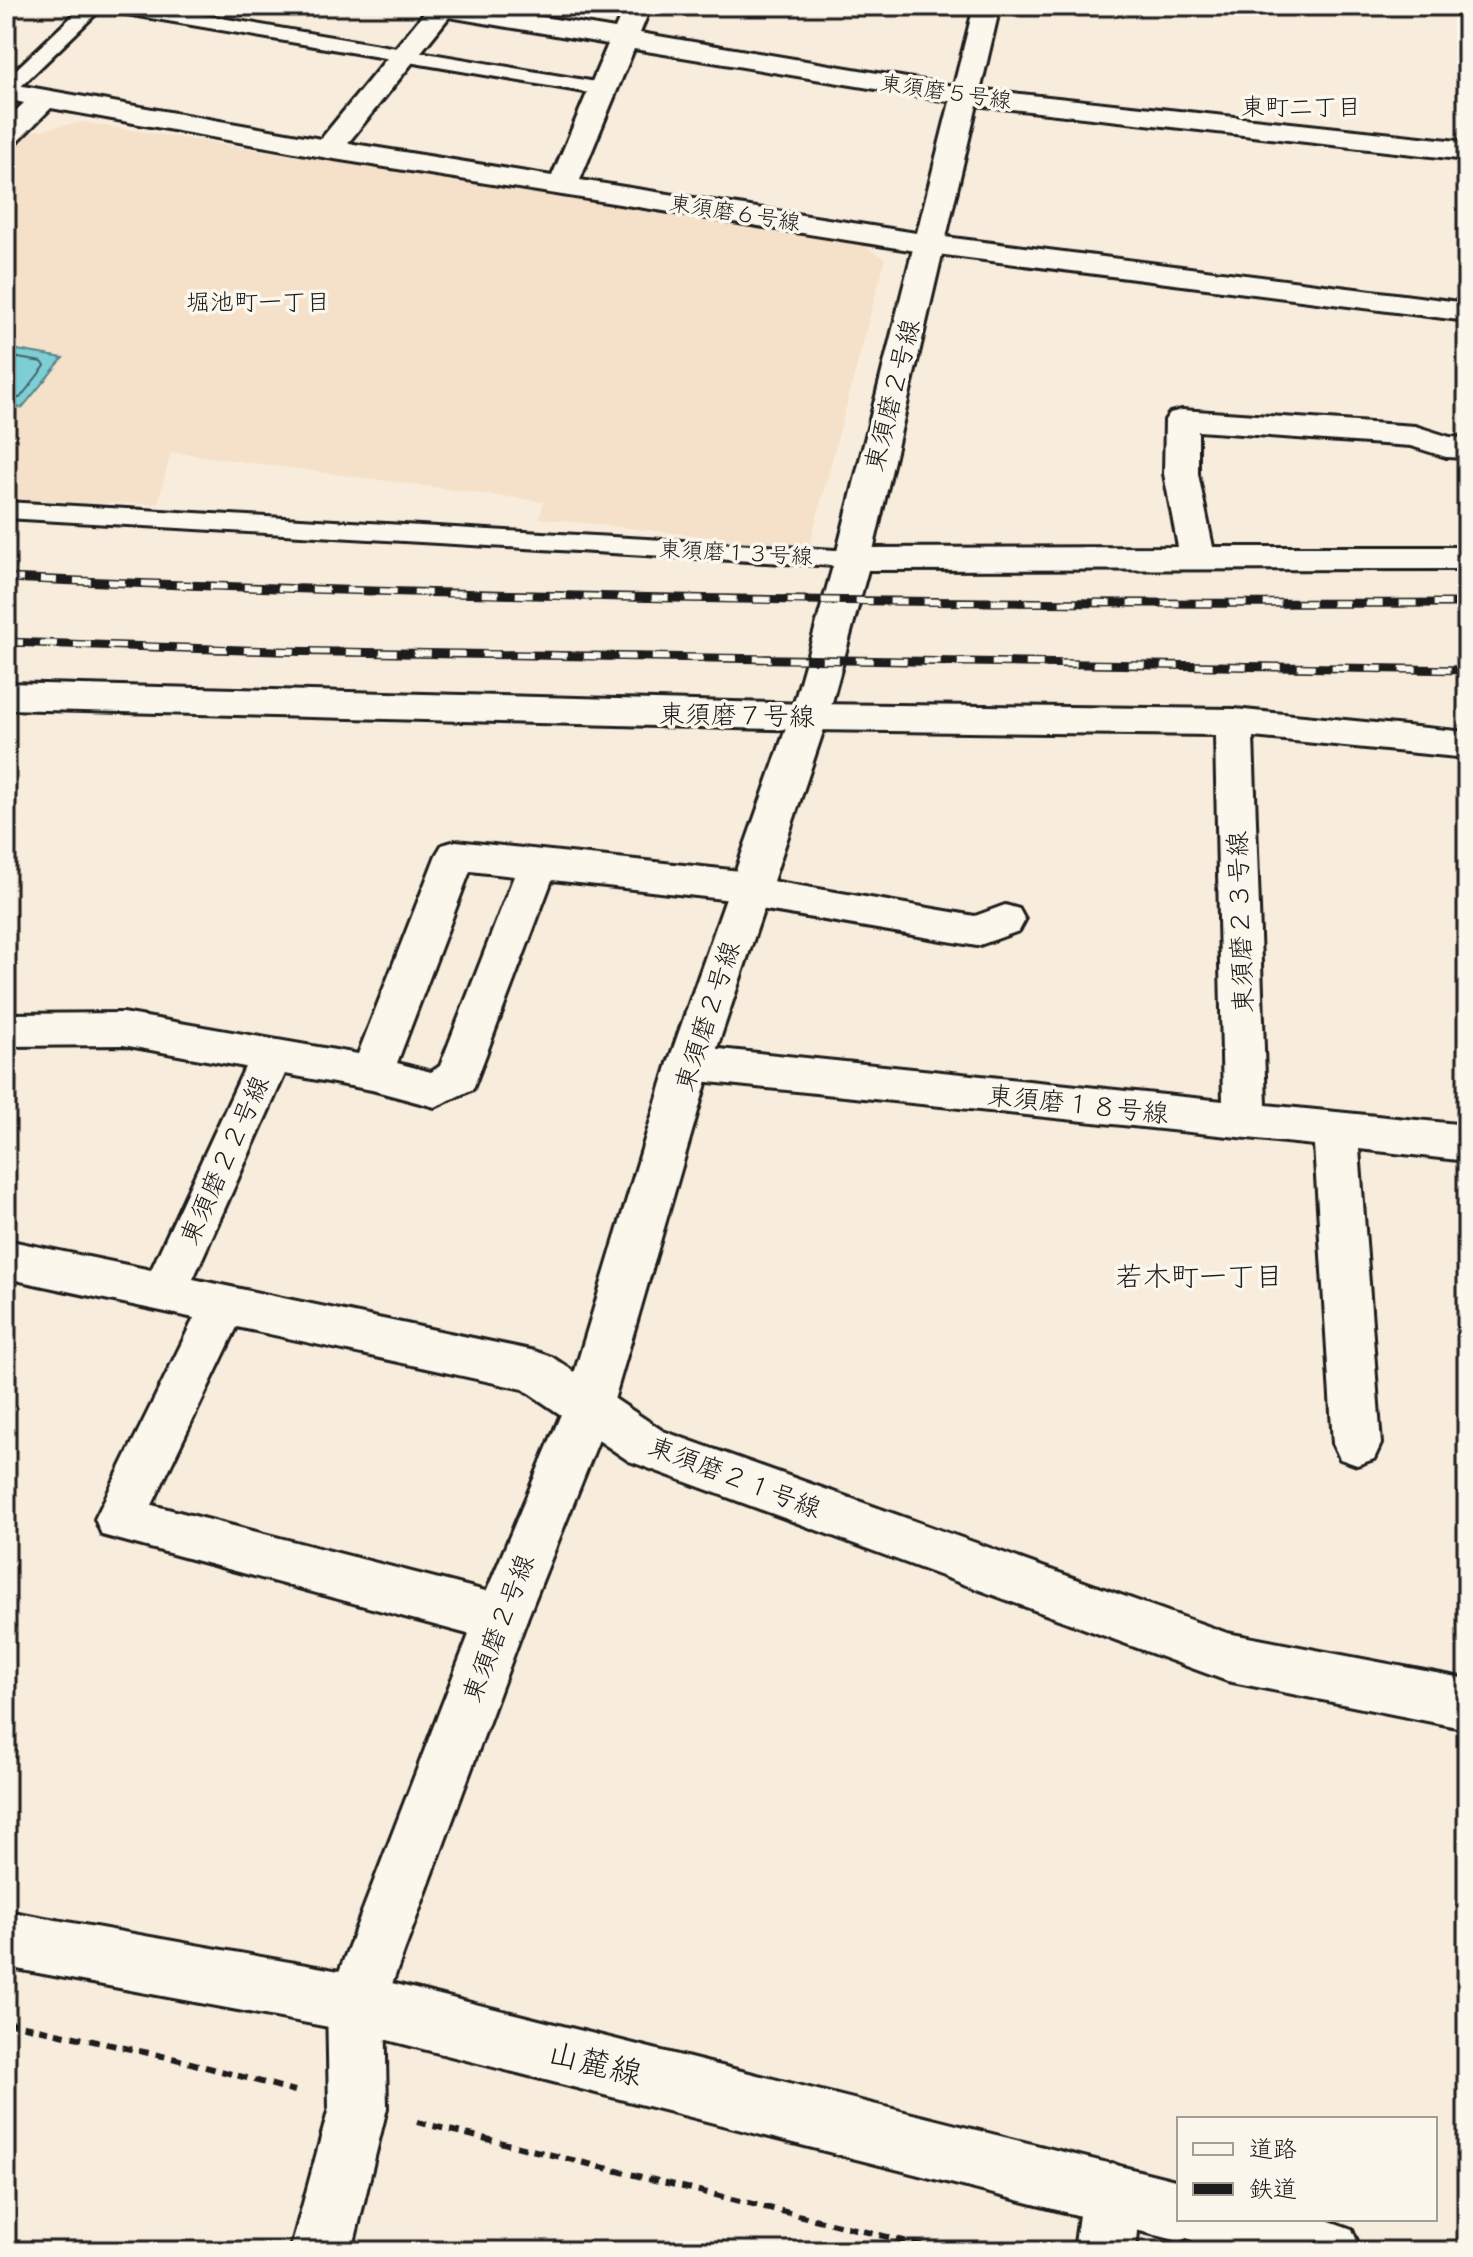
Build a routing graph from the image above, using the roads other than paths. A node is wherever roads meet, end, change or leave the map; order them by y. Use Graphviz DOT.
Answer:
graph roads {
  1 [pos="94,6"];
  2 [pos="115,6"];
  3 [pos="638,6"];
  4 [pos="987,6"];
  5 [pos="438,7"];
  6 [pos="624,38"];
  7 [pos="404,57"];
  8 [pos="602,89"];
  9 [pos="6,90"];
  10 [pos="966,96"];
  11 [pos="44,98"];
  12 [pos="6,137"];
  13 [pos="328,149"];
  14 [pos="1467,151"];
  15 [pos="563,185"];
  16 [pos="929,244"];
  17 [pos="1467,312"];
  18 [pos="1467,448"];
  19 [pos="6,510"];
  20 [pos="1467,558"];
  21 [pos="853,559"];
  22 [pos="1198,561"];
  23 [pos="6,696"];
  24 [pos="809,717"];
  25 [pos="1234,722"];
  26 [pos="1467,745"];
  27 [pos="538,864"];
  28 [pos="749,890"];
  29 [pos="1005,920"];
  30 [pos="6,1030"];
  31 [pos="272,1054"];
  32 [pos="690,1063"];
  33 [pos="372,1073"];
  34 [pos="1245,1122"];
  35 [pos="1335,1130"];
  36 [pos="1467,1143"];
  37 [pos="6,1259"];
  38 [pos="165,1291"];
  39 [pos="225,1303"];
  40 [pos="588,1407"];
  41 [pos="1357,1444"];
  42 [pos="501,1619"];
  43 [pos="1467,1704"];
  44 [pos="6,1939"];
  45 [pos="356,2003"];
  46 [pos="1112,2193"];
  47 [pos="1177,2210"];
  48 [pos="1217,2221"];
  49 [pos="321,2251"];
  50 [pos="1105,2251"];
  51 [pos="1330,2251"];
  1 -- 9 [label="lane"];
  2 -- 7 [label="lane"];
  3 -- 6 [label="street"];
  4 -- 10 [label="street, 東須磨２号線"];
  5 -- 6 [label="street, 東須磨５号線"];
  5 -- 7 [label="street"];
  6 -- 8 [label="street"];
  6 -- 10 [label="street, 東須磨５号線"];
  7 -- 8 [label="lane"];
  7 -- 13 [label="street"];
  8 -- 15 [label="street"];
  9 -- 11 [label="street, 東須磨６号線"];
  10 -- 14 [label="street, 東須磨５号線"];
  10 -- 16 [label="street, 東須磨２号線"];
  11 -- 12 [label="street"];
  11 -- 13 [label="street, 東須磨６号線"];
  13 -- 15 [label="street, 東須磨６号線"];
  15 -- 16 [label="street, 東須磨６号線"];
  16 -- 17 [label="street, 東須磨６号線"];
  16 -- 21 [label="street, 東須磨２号線"];
  18 -- 22 [label="street"];
  19 -- 21 [label="lane, 東須磨１３号線"];
  20 -- 22 [label="street, 東須磨１３号線"];
  21 -- 22 [label="street, 東須磨１３号線"];
  21 -- 24 [label="street, 東須磨２号線"];
  23 -- 24 [label="street, 東須磨７号線"];
  24 -- 25 [label="street, 東須磨７号線"];
  24 -- 28 [label="street, 東須磨２号線"];
  25 -- 26 [label="street, 東須磨７号線"];
  25 -- 34 [label="street, 東須磨２３号線"];
  27 -- 28 [label="street"];
  27 -- 33 [label="street"];
  27 -- 33 [label="street"];
  28 -- 29 [label="street"];
  28 -- 32 [label="street, 東須磨２号線"];
  30 -- 31 [label="street, 東須磨２２号線"];
  31 -- 33 [label="street"];
  31 -- 38 [label="street, 東須磨２２号線"];
  32 -- 34 [label="street, 東須磨１８号線"];
  32 -- 40 [label="street, 東須磨２号線"];
  34 -- 35 [label="street, 東須磨１８号線"];
  35 -- 36 [label="street, 東須磨１８号線"];
  35 -- 41 [label="street"];
  37 -- 38 [label="street, 東須磨２１号線"];
  38 -- 39 [label="street, 東須磨２１号線"];
  39 -- 40 [label="street, 東須磨２１号線"];
  39 -- 42 [label="street"];
  40 -- 42 [label="street, 東須磨２号線"];
  40 -- 43 [label="street, 東須磨２１号線"];
  42 -- 45 [label="street, 東須磨２号線"];
  44 -- 45 [label="street, 山麓線"];
  45 -- 46 [label="street, 山麓線"];
  45 -- 49 [label="street"];
  46 -- 47 [label="street, 山麓線"];
  46 -- 50 [label="street"];
  48 -- 51 [label="street"];
}
